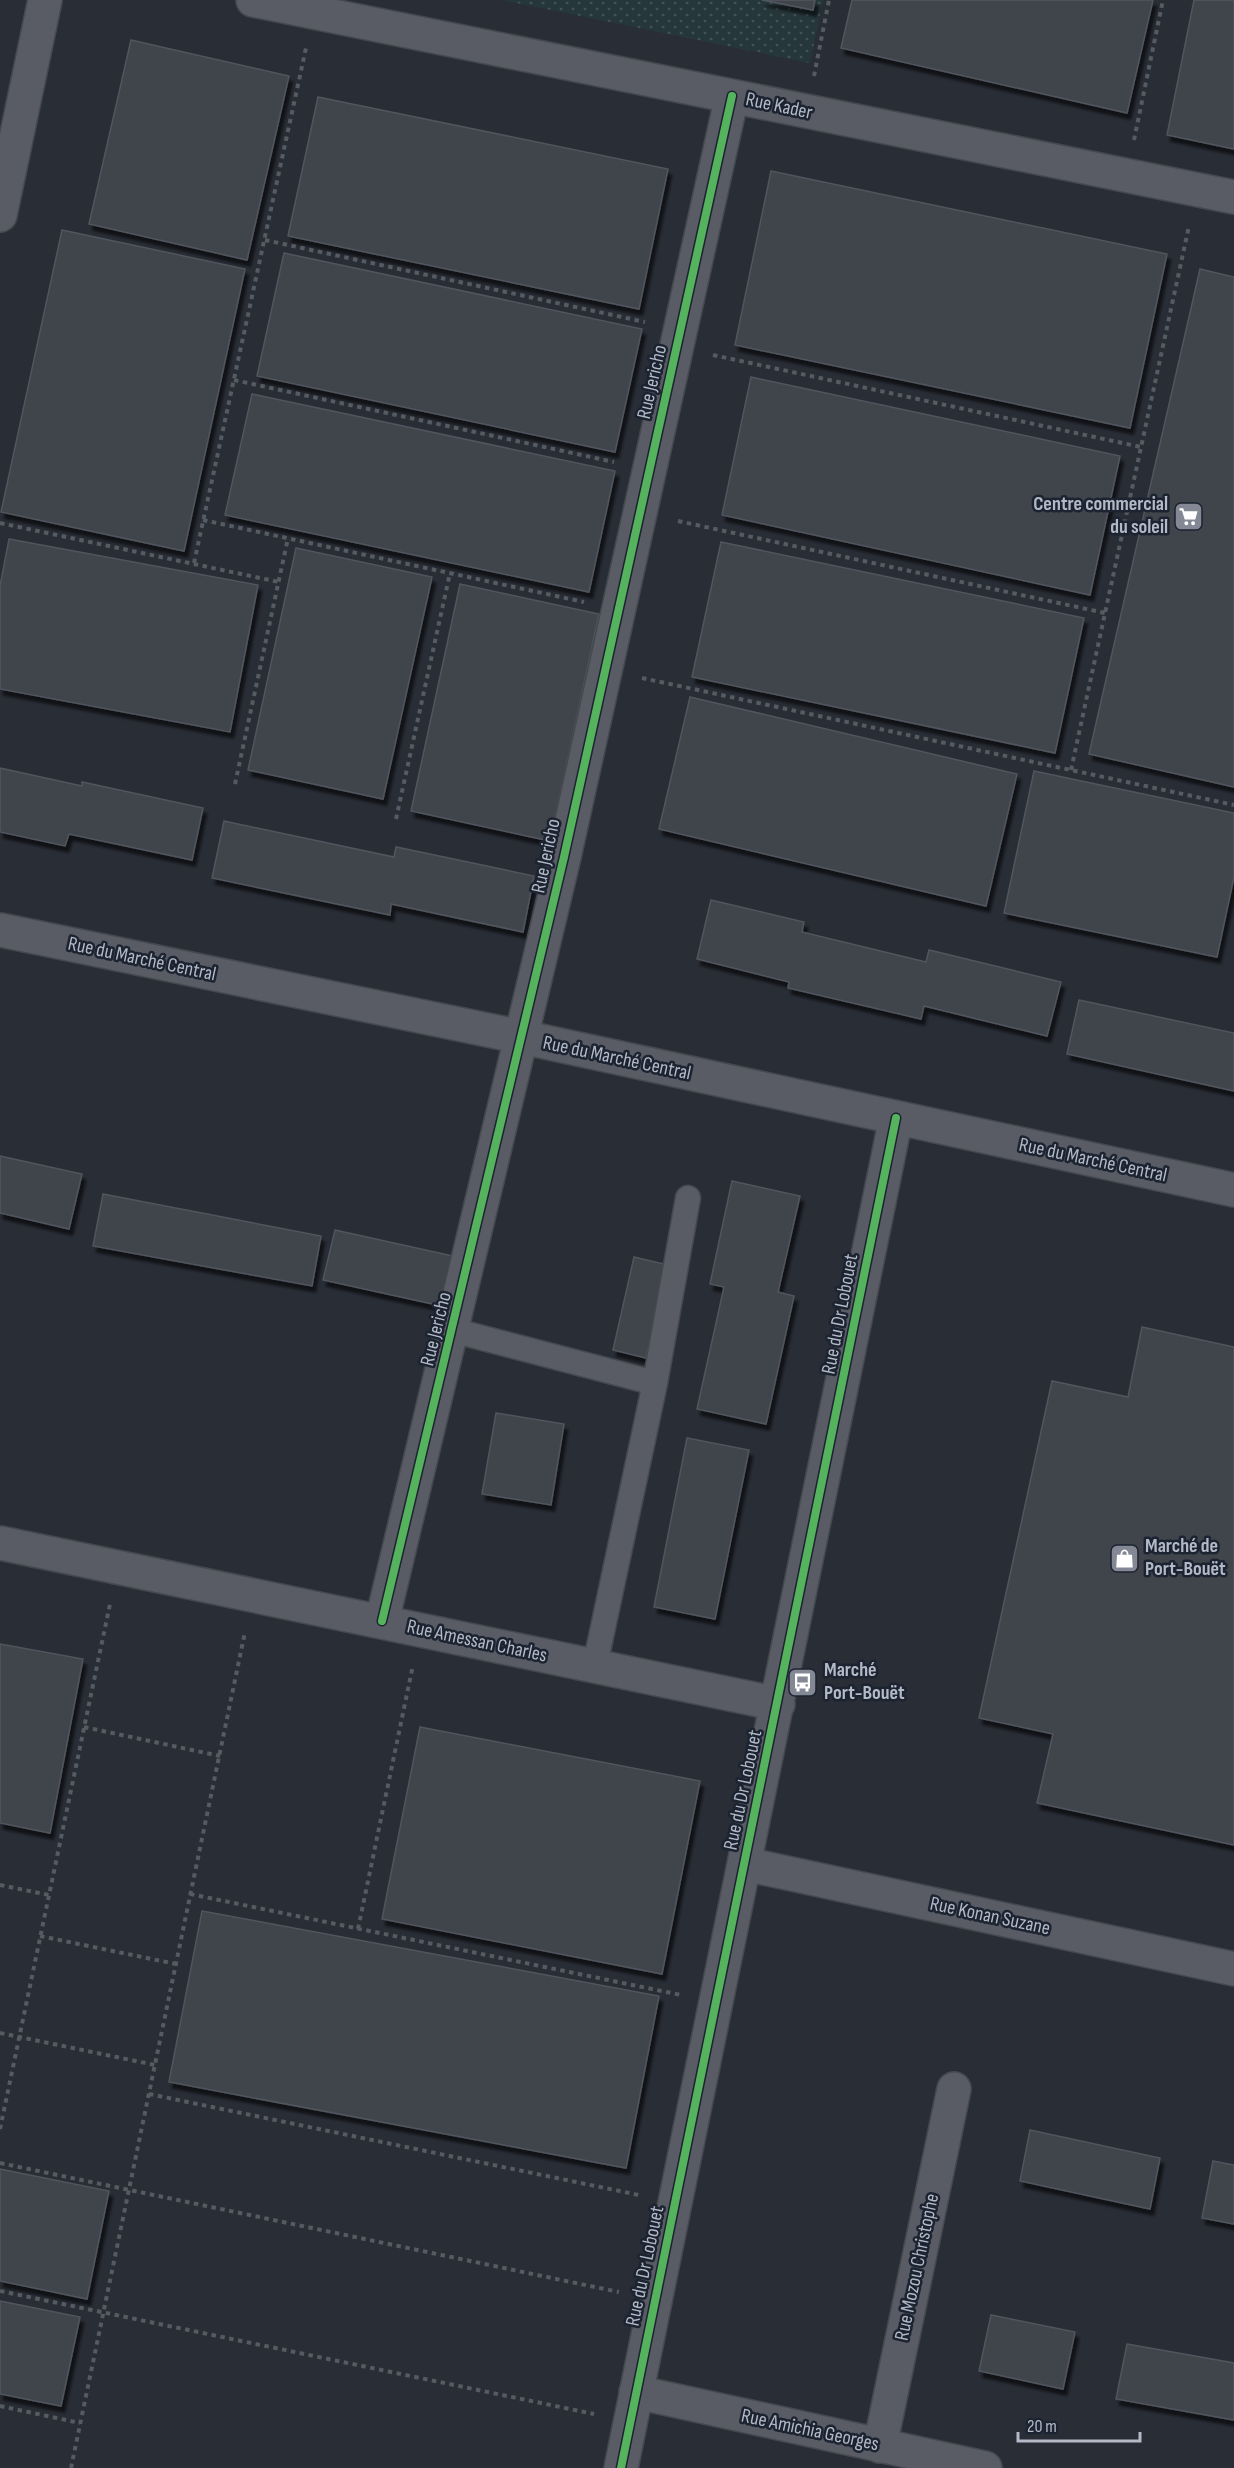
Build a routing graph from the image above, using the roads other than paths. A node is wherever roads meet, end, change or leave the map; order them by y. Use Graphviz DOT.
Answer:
graph roads {
  1 [pos="45,0"];
  2 [pos="253,0"];
  3 [pos="732,96"];
  4 [pos="1234,197"];
  5 [pos="0,215"];
  6 [pos="0,930"];
  7 [pos="522,1037"];
  8 [pos="896,1118"];
  9 [pos="1234,1190"];
  10 [pos="688,1198"];
  11 [pos="453,1330"];
  12 [pos="656,1383"];
  13 [pos="0,1543"];
  14 [pos="382,1621"];
  15 [pos="595,1665"];
  16 [pos="778,1704"];
  17 [pos="745,1864"];
  18 [pos="1234,1969"];
  19 [pos="954,2089"];
  20 [pos="633,2407"];
  21 [pos="880,2446"];
  22 [pos="621,2468"];
  23 [pos="985,2468"];
  1 -- 5 [label="street"];
  2 -- 3 [label="street, Rue Kader"];
  3 -- 4 [label="street, Rue Kader"];
  3 -- 7 [label="street, Rue Jericho"];
  6 -- 7 [label="street, Rue du Marché Central"];
  7 -- 8 [label="street, Rue du Marché Central"];
  7 -- 11 [label="street, Rue Jericho"];
  8 -- 9 [label="street, Rue du Marché Central"];
  8 -- 16 [label="street, Rue du Dr Lobouet"];
  10 -- 12 [label="lane"];
  11 -- 12 [label="lane"];
  11 -- 14 [label="street, Rue Jericho"];
  12 -- 15 [label="lane"];
  13 -- 14 [label="street, Rue Amessan Charles"];
  14 -- 15 [label="street, Rue Amessan Charles"];
  15 -- 16 [label="street, Rue Amessan Charles"];
  16 -- 17 [label="street, Rue du Dr Lobouet"];
  17 -- 18 [label="street, Rue Konan Suzane"];
  17 -- 20 [label="street, Rue du Dr Lobouet"];
  19 -- 21 [label="street, Rue Mozou Christophe"];
  20 -- 21 [label="street, Rue Amichia Georges"];
  20 -- 22 [label="street, Rue du Dr Lobouet"];
  21 -- 23 [label="street, Rue Amichia Georges"];
}
